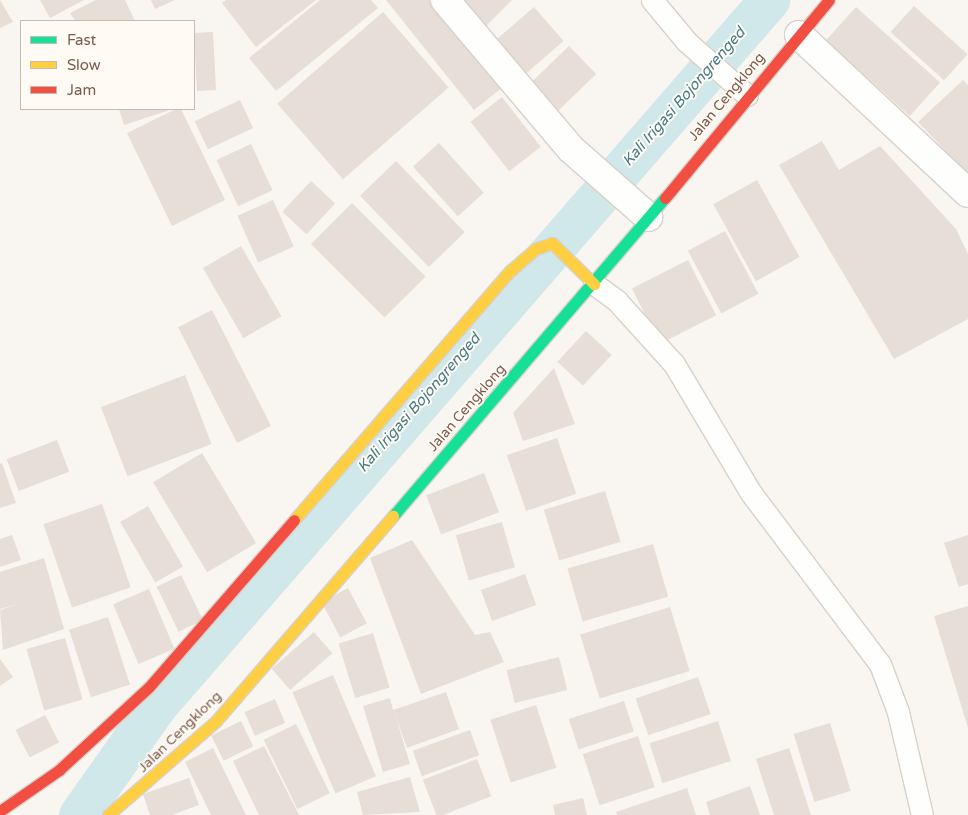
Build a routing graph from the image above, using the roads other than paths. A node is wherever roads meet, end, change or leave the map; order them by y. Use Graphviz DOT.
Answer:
graph roads {
  1 [pos="445,0"];
  2 [pos="652,0"];
  3 [pos="829,0"];
  4 [pos="799,35"];
  5 [pos="743,91"];
  6 [pos="968,193"];
  7 [pos="648,217"];
  8 [pos="590,279"];
  9 [pos="0,811"];
  10 [pos="108,815"];
  11 [pos="922,815"];
  1 -- 7 [label="street"];
  2 -- 5 [label="lane"];
  3 -- 4 [label="main road, Jalan Cengklong"];
  4 -- 5 [label="main road, Jalan Cengklong"];
  4 -- 6 [label="street"];
  5 -- 7 [label="main road, Jalan Cengklong"];
  7 -- 8 [label="main road, Jalan Cengklong"];
  8 -- 9 [label="main road"];
  8 -- 10 [label="main road, Jalan Cengklong"];
  8 -- 11 [label="lane"];
}
